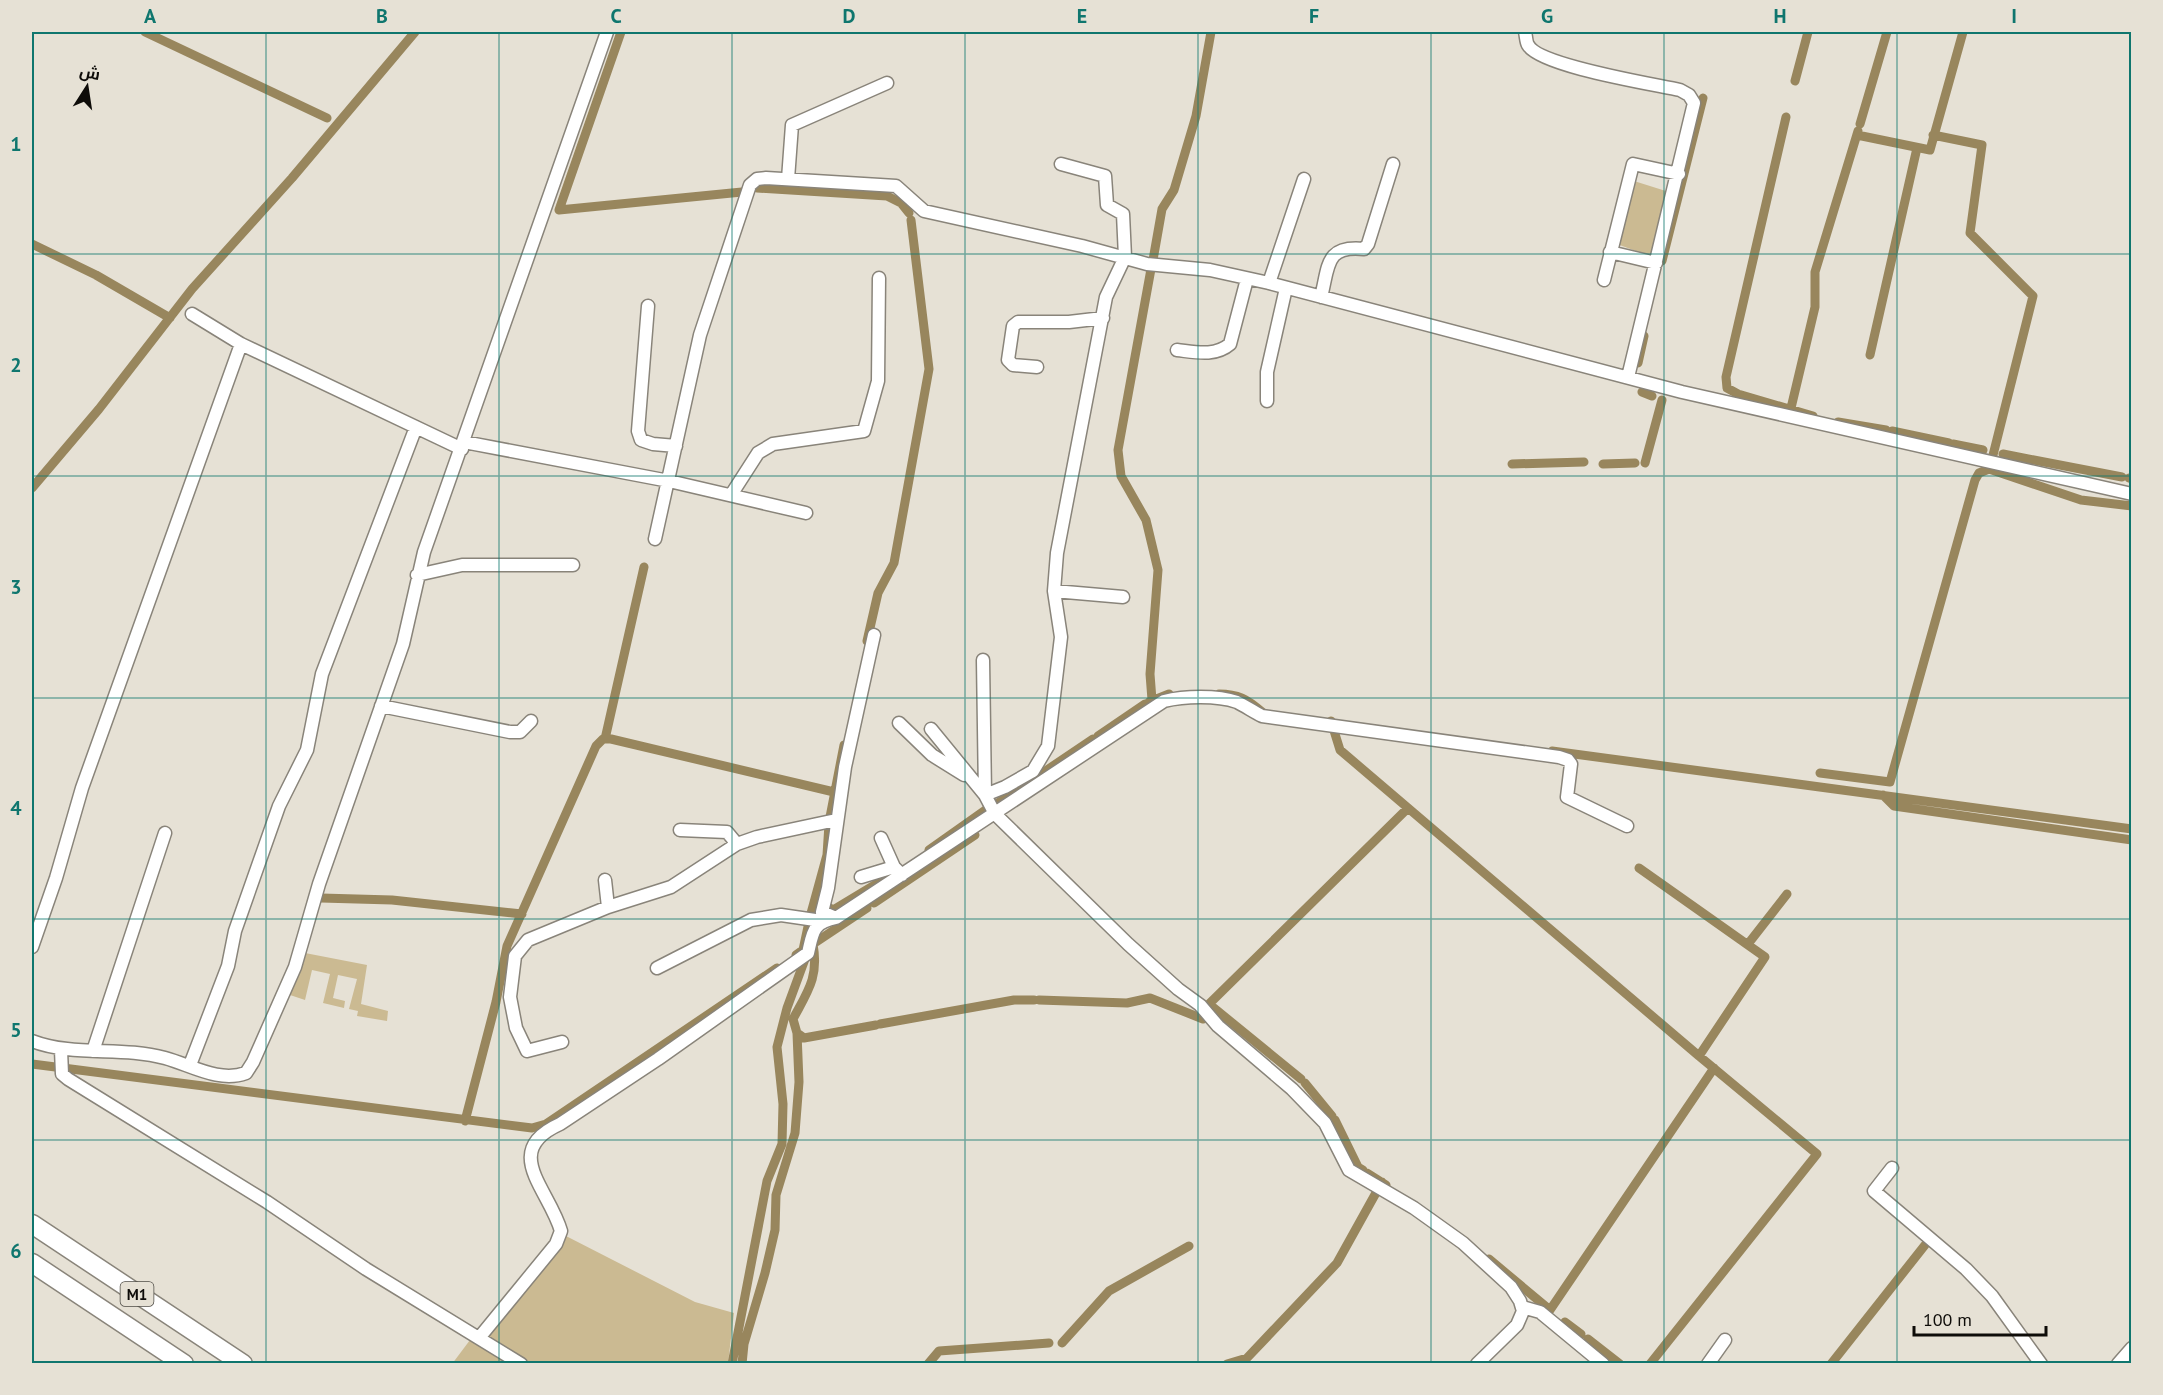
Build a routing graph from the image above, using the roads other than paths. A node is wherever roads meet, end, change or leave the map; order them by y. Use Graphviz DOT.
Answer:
graph roads {
  1 [pos="607,32"];
  2 [pos="1525,32"];
  3 [pos="887,83"];
  4 [pos="1061,164"];
  5 [pos="1393,164"];
  6 [pos="1679,174"];
  7 [pos="788,179"];
  8 [pos="1304,179"];
  9 [pos="1610,252"];
  10 [pos="1125,257"];
  11 [pos="1656,263"];
  12 [pos="879,278"];
  13 [pos="1247,279"];
  14 [pos="1604,280"];
  15 [pos="1269,283"];
  16 [pos="1286,288"];
  17 [pos="1321,297"];
  18 [pos="648,306"];
  19 [pos="192,314"];
  20 [pos="1103,318"];
  21 [pos="241,344"];
  22 [pos="1177,350"];
  23 [pos="1037,367"];
  24 [pos="1628,377"];
  25 [pos="1267,401"];
  26 [pos="416,427"];
  27 [pos="463,446"];
  28 [pos="676,446"];
  29 [pos="669,481"];
  30 [pos="2132,494"];
  31 [pos="731,495"];
  32 [pos="806,513"];
  33 [pos="655,539"];
  34 [pos="573,565"];
  35 [pos="417,575"];
  36 [pos="1054,591"];
  37 [pos="1123,597"];
  38 [pos="874,635"];
  39 [pos="983,660"];
  40 [pos="381,706"];
  41 [pos="531,722"];
  42 [pos="899,723"];
  43 [pos="931,729"];
  44 [pos="973,780"];
  45 [pos="985,795"];
  46 [pos="995,814"];
  47 [pos="836,820"];
  48 [pos="1627,826"];
  49 [pos="680,830"];
  50 [pos="165,833"];
  51 [pos="881,838"];
  52 [pos="737,844"];
  53 [pos="898,871"];
  54 [pos="861,877"];
  55 [pos="605,880"];
  56 [pos="608,907"];
  57 [pos="836,918"];
  58 [pos="822,921"];
  59 [pos="32,947"];
  60 [pos="657,968"];
  61 [pos="32,1041"];
  62 [pos="562,1042"];
  63 [pos="61,1050"];
  64 [pos="93,1051"];
  65 [pos="190,1065"];
  66 [pos="1892,1168"];
  67 [pos="32,1224"];
  68 [pos="32,1263"];
  69 [pos="1522,1307"];
  70 [pos="478,1338"];
  71 [pos="1725,1340"];
  72 [pos="2132,1348"];
  73 [pos="184,1364"];
  74 [pos="243,1364"];
  75 [pos="521,1364"];
  76 [pos="1477,1364"];
  77 [pos="1603,1364"];
  78 [pos="1708,1364"];
  79 [pos="2041,1364"];
  80 [pos="2118,1364"];
  1 -- 27 [label="street"];
  2 -- 6 [label="street"];
  3 -- 7 [label="street"];
  4 -- 10 [label="street"];
  5 -- 17 [label="street"];
  6 -- 9 [label="street"];
  6 -- 11 [label="street"];
  7 -- 10 [label="street"];
  7 -- 28 [label="street"];
  8 -- 15 [label="street"];
  9 -- 11 [label="street"];
  9 -- 14 [label="street"];
  10 -- 13 [label="street"];
  10 -- 20 [label="street"];
  11 -- 24 [label="street"];
  12 -- 31 [label="street"];
  13 -- 15 [label="street"];
  13 -- 22 [label="street"];
  15 -- 16 [label="street"];
  16 -- 17 [label="street"];
  16 -- 25 [label="street"];
  17 -- 24 [label="street"];
  18 -- 28 [label="street"];
  19 -- 21 [label="street"];
  20 -- 23 [label="street"];
  20 -- 36 [label="street"];
  21 -- 26 [label="street"];
  21 -- 59 [label="street"];
  24 -- 30 [label="street"];
  26 -- 27 [label="street"];
  26 -- 65 [label="street"];
  27 -- 29 [label="street"];
  27 -- 35 [label="street"];
  28 -- 29 [label="street"];
  29 -- 31 [label="street"];
  29 -- 33 [label="street"];
  31 -- 32 [label="street"];
  34 -- 35 [label="street"];
  35 -- 40 [label="street"];
  36 -- 37 [label="street"];
  36 -- 45 [label="street"];
  38 -- 47 [label="street"];
  39 -- 45 [label="street"];
  40 -- 41 [label="street"];
  40 -- 65 [label="street"];
  42 -- 44 [label="street"];
  43 -- 44 [label="street"];
  44 -- 45 [label="street"];
  45 -- 46 [label="street"];
  46 -- 48 [label="street"];
  46 -- 53 [label="street"];
  46 -- 69 [label="street"];
  47 -- 52 [label="street"];
  47 -- 57 [label="street"];
  49 -- 52 [label="street"];
  50 -- 64 [label="street"];
  51 -- 53 [label="street"];
  52 -- 56 [label="street"];
  53 -- 54 [label="street"];
  53 -- 57 [label="street"];
  55 -- 56 [label="street"];
  56 -- 62 [label="street"];
  57 -- 58 [label="street"];
  58 -- 60 [label="street"];
  58 -- 70 [label="street"];
  61 -- 63 [label="street"];
  63 -- 64 [label="street"];
  63 -- 70 [label="street"];
  64 -- 65 [label="street"];
  66 -- 79 [label="street"];
  67 -- 74 [label="highway, M1"];
  68 -- 73 [label="highway, M1"];
  69 -- 76 [label="street"];
  69 -- 77 [label="street"];
  70 -- 75 [label="street"];
  71 -- 78 [label="street"];
  72 -- 80 [label="street"];
}
